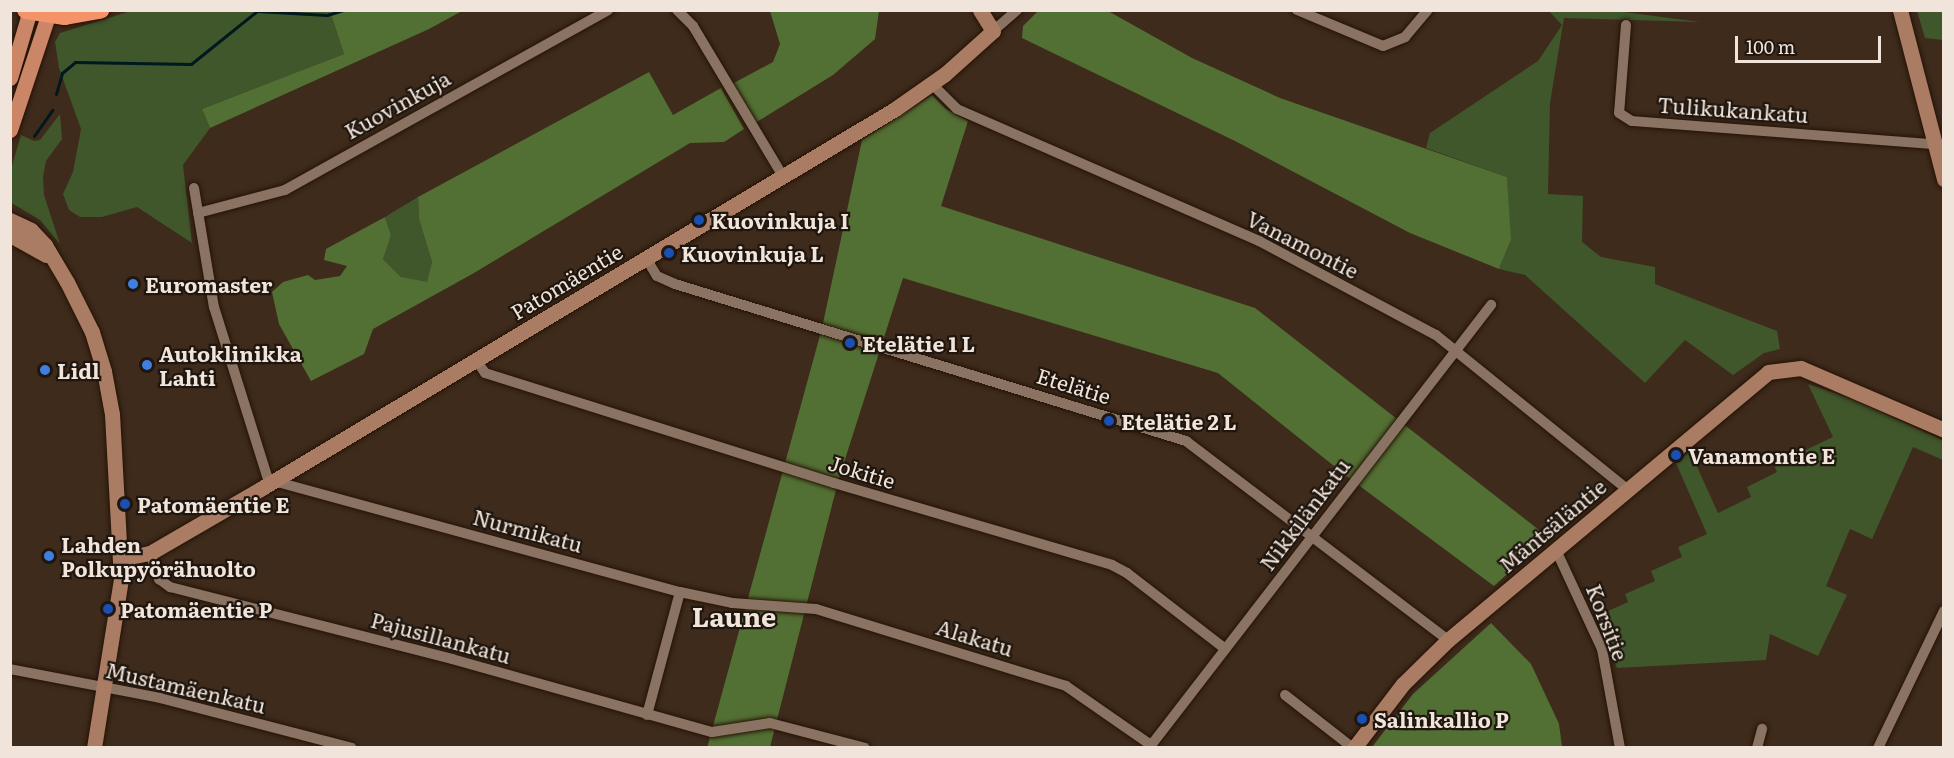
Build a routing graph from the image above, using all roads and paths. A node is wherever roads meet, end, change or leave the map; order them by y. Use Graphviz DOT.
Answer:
graph roads {
  1 [pos="100,10"];
  2 [pos="608,10"];
  3 [pos="677,10"];
  4 [pos="980,10"];
  5 [pos="1017,10"];
  6 [pos="1297,10"];
  7 [pos="1428,10"];
  8 [pos="1900,10"];
  9 [pos="37,12"];
  10 [pos="1626,25"];
  11 [pos="993,31"];
  12 [pos="10,78"];
  13 [pos="932,84"];
  14 [pos="10,130"];
  15 [pos="1934,144"];
  16 [pos="782,175"];
  17 [pos="1944,179"];
  18 [pos="194,188"];
  19 [pos="198,213"];
  20 [pos="10,220"];
  21 [pos="10,235"];
  22 [pos="646,258"];
  23 [pos="54,260"];
  24 [pos="1491,305"];
  25 [pos="1458,349"];
  26 [pos="476,360"];
  27 [pos="1944,430"];
  28 [pos="274,480"];
  29 [pos="1627,489"];
  30 [pos="1312,537"];
  31 [pos="1556,550"];
  32 [pos="150,553"];
  33 [pos="121,559"];
  34 [pos="680,592"];
  35 [pos="773,606"];
  36 [pos="1944,612"];
  37 [pos="1448,640"];
  38 [pos="1224,648"];
  39 [pos="10,669"];
  40 [pos="103,686"];
  41 [pos="1285,695"];
  42 [pos="647,715"];
  43 [pos="1762,729"];
  44 [pos="1150,746"];
  45 [pos="94,747"];
  46 [pos="351,747"];
  47 [pos="865,747"];
  48 [pos="1354,747"];
  49 [pos="1620,747"];
  50 [pos="1757,747"];
  51 [pos="1878,747"];
  1 -- 9 [label="highway"];
  2 -- 19 [label="street, Kuovinkuja"];
  3 -- 16 [label="street"];
  4 -- 11 [label="street"];
  5 -- 11 [label="street, Patomäentie"];
  6 -- 7 [label="street"];
  8 -- 15 [label="street"];
  9 -- 12 [label="main road"];
  9 -- 14 [label="main road"];
  10 -- 15 [label="street, Tulikukankatu"];
  11 -- 13 [label="street, Patomäentie"];
  13 -- 16 [label="street, Patomäentie"];
  13 -- 25 [label="street, Vanamontie"];
  15 -- 17 [label="street"];
  16 -- 22 [label="street, Patomäentie"];
  18 -- 19 [label="street"];
  19 -- 28 [label="street"];
  20 -- 23 [label="street"];
  21 -- 23 [label="street"];
  22 -- 26 [label="street, Patomäentie"];
  22 -- 30 [label="street, Etelätie"];
  23 -- 33 [label="street"];
  24 -- 25 [label="street, Nikkilänkatu"];
  25 -- 29 [label="street, Vanamontie"];
  25 -- 30 [label="street, Nikkilänkatu"];
  26 -- 28 [label="street, Patomäentie"];
  26 -- 38 [label="street, Jokitie"];
  27 -- 29 [label="street, Mäntsäläntie"];
  28 -- 32 [label="street, Patomäentie"];
  28 -- 34 [label="street, Nurmikatu"];
  29 -- 31 [label="street, Mäntsäläntie"];
  30 -- 37 [label="street, Etelätie"];
  30 -- 38 [label="street, Nikkilänkatu"];
  31 -- 37 [label="street, Mäntsäläntie"];
  31 -- 49 [label="street, Korsitie"];
  32 -- 33 [label="street, Patomäentie"];
  32 -- 42 [label="street, Pajusillankatu"];
  33 -- 40 [label="street"];
  34 -- 35 [label="street, Nurmikatu"];
  34 -- 42 [label="street"];
  35 -- 44 [label="street, Alakatu"];
  36 -- 51 [label="street"];
  37 -- 48 [label="street, Mäntsäläntie"];
  38 -- 44 [label="street, Nikkilänkatu"];
  39 -- 40 [label="street, Mustamäenkatu"];
  40 -- 45 [label="street"];
  40 -- 46 [label="street, Mustamäenkatu"];
  41 -- 48 [label="street"];
  42 -- 47 [label="street, Pajusillankatu"];
  43 -- 50 [label="street"];
}
